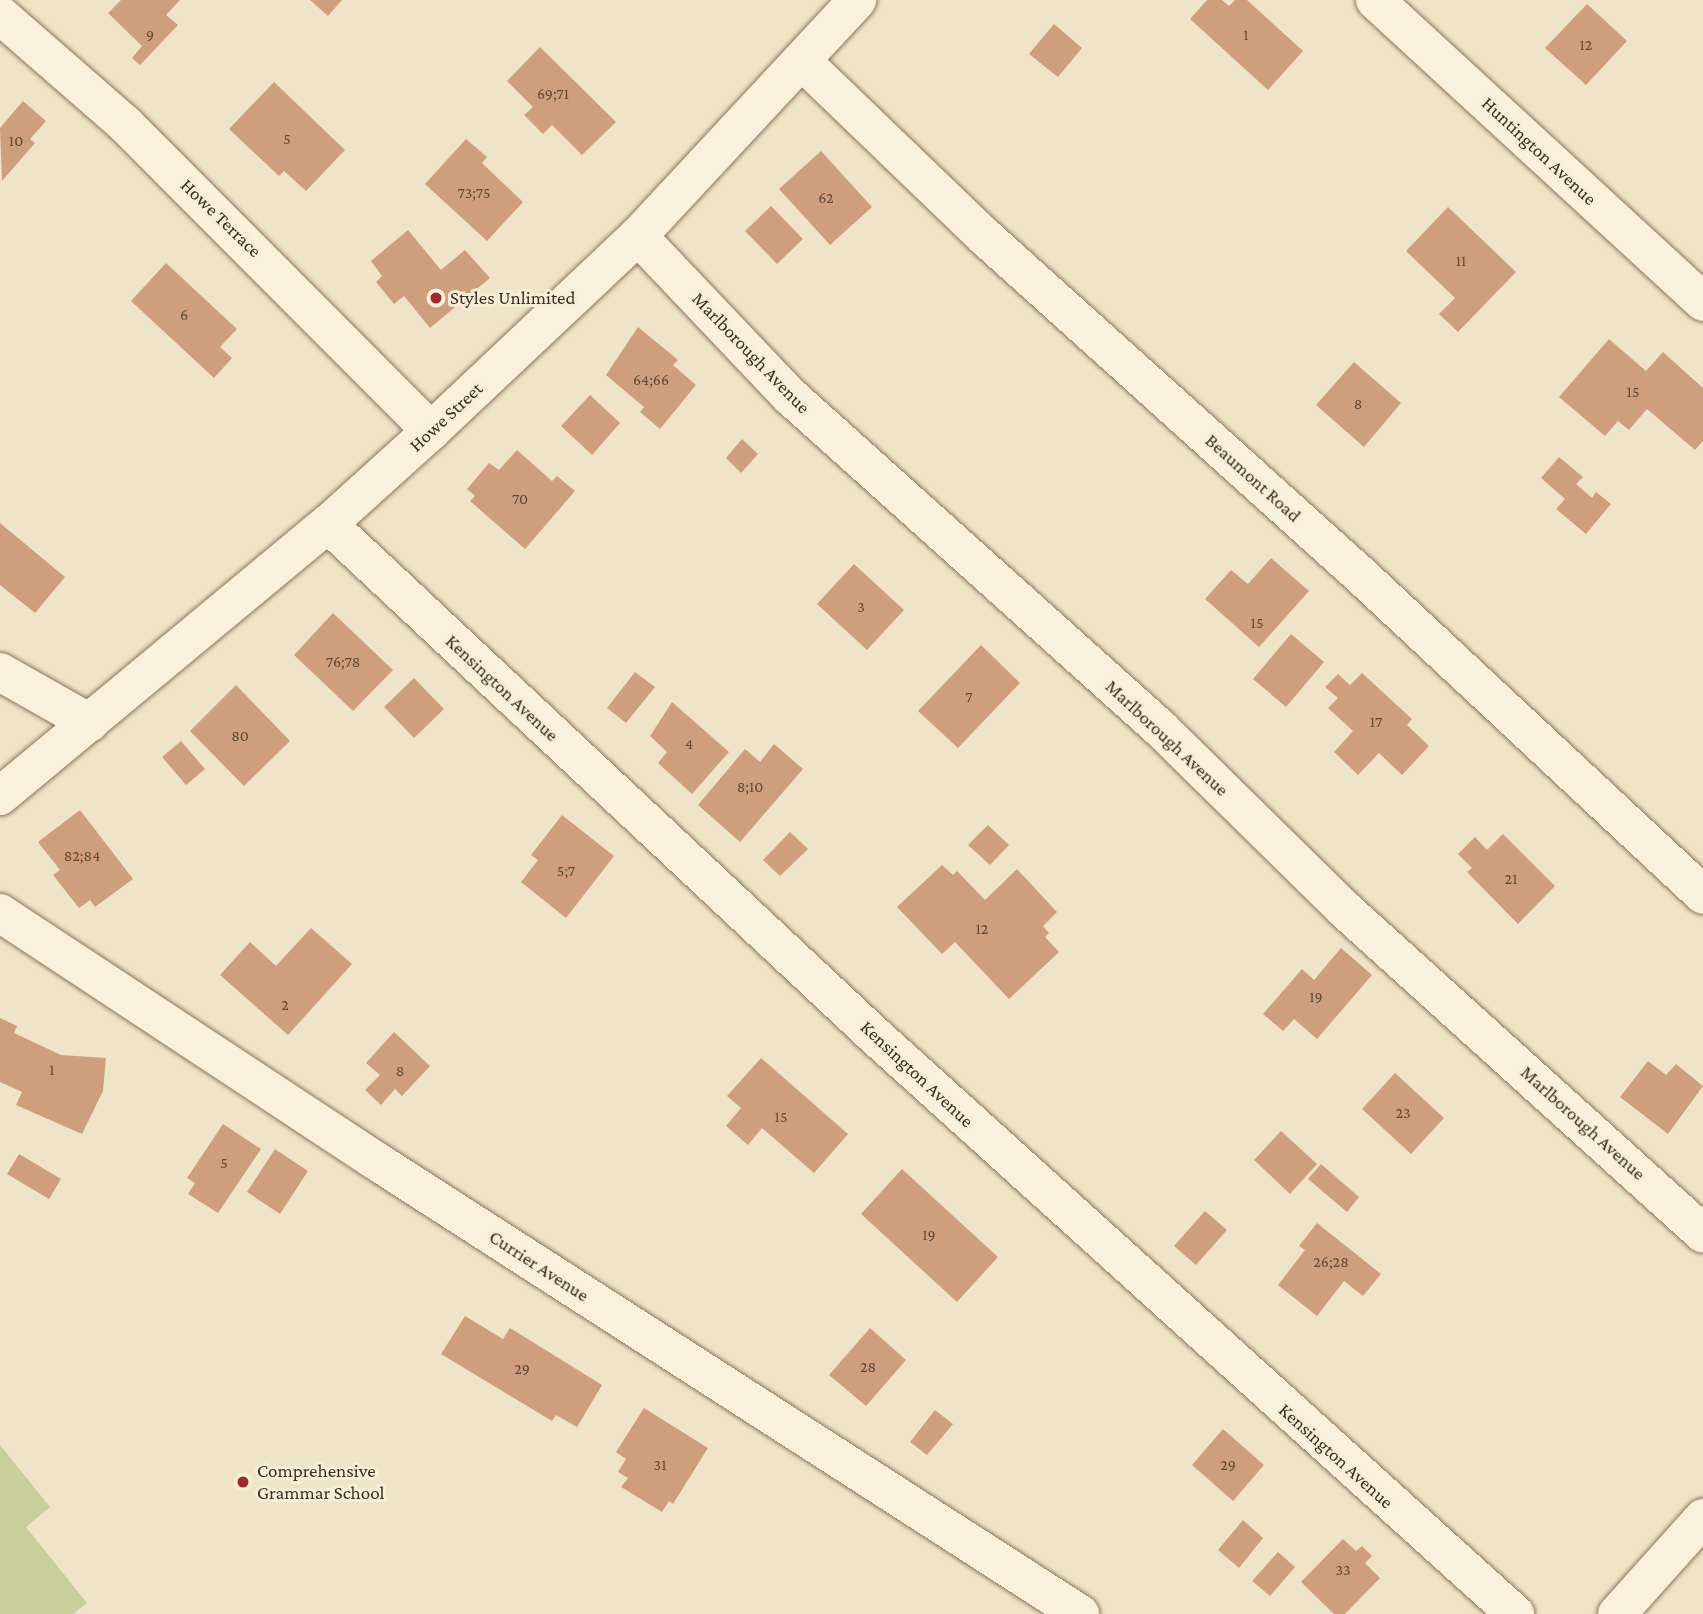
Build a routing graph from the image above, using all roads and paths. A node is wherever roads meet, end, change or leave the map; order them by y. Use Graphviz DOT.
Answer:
graph roads {
  1 [pos="857,0"];
  2 [pos="1375,0"];
  3 [pos="0,15"];
  4 [pos="803,62"];
  5 [pos="638,236"];
  6 [pos="1703,302"];
  7 [pos="431,431"];
  8 [pos="328,524"];
  9 [pos="0,672"];
  10 [pos="90,723"];
  11 [pos="0,796"];
  12 [pos="1703,895"];
  13 [pos="0,913"];
  14 [pos="1703,1233"];
  15 [pos="1703,1518"];
  16 [pos="1080,1614"];
  17 [pos="1515,1614"];
  18 [pos="1617,1614"];
  1 -- 4 [label="street, Howe Street"];
  2 -- 6 [label="street, Huntington Avenue"];
  3 -- 7 [label="street, Howe Terrace"];
  4 -- 5 [label="street, Howe Street"];
  4 -- 12 [label="street, Beaumont Road"];
  5 -- 7 [label="street, Howe Street"];
  5 -- 14 [label="street, Marlborough Avenue"];
  7 -- 8 [label="street, Howe Street"];
  8 -- 10 [label="street, Howe Street"];
  8 -- 17 [label="street, Kensington Avenue"];
  9 -- 10 [label="street"];
  10 -- 11 [label="street, Howe Street"];
  13 -- 16 [label="street, Currier Avenue"];
  15 -- 18 [label="street"];
}
